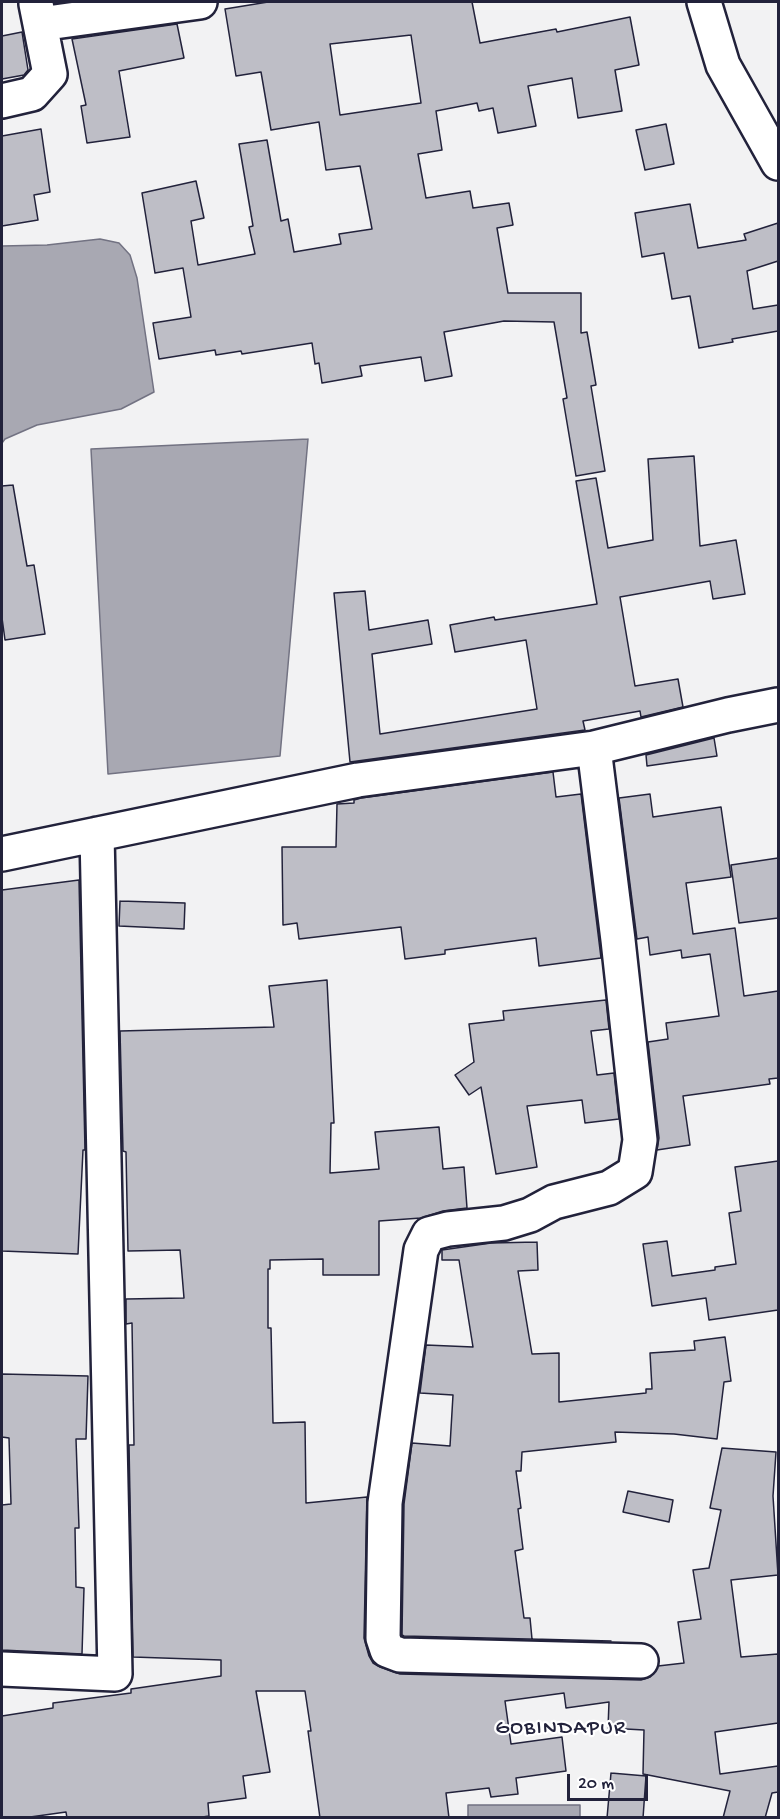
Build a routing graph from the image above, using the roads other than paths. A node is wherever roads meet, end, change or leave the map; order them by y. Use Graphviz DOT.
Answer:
graph roads {
  1 [pos="201,2"];
  2 [pos="704,2"];
  3 [pos="38,13"];
  4 [pos="2,101"];
  5 [pos="778,163"];
  6 [pos="778,705"];
  7 [pos="594,748"];
  8 [pos="97,834"];
  9 [pos="2,854"];
  10 [pos="641,1661"];
  11 [pos="2,1669"];
  1 -- 3 [label="street"];
  2 -- 5 [label="street"];
  3 -- 4 [label="street"];
  6 -- 7 [label="street"];
  7 -- 8 [label="street"];
  7 -- 10 [label="street"];
  8 -- 9 [label="street"];
  8 -- 11 [label="street"];
}
